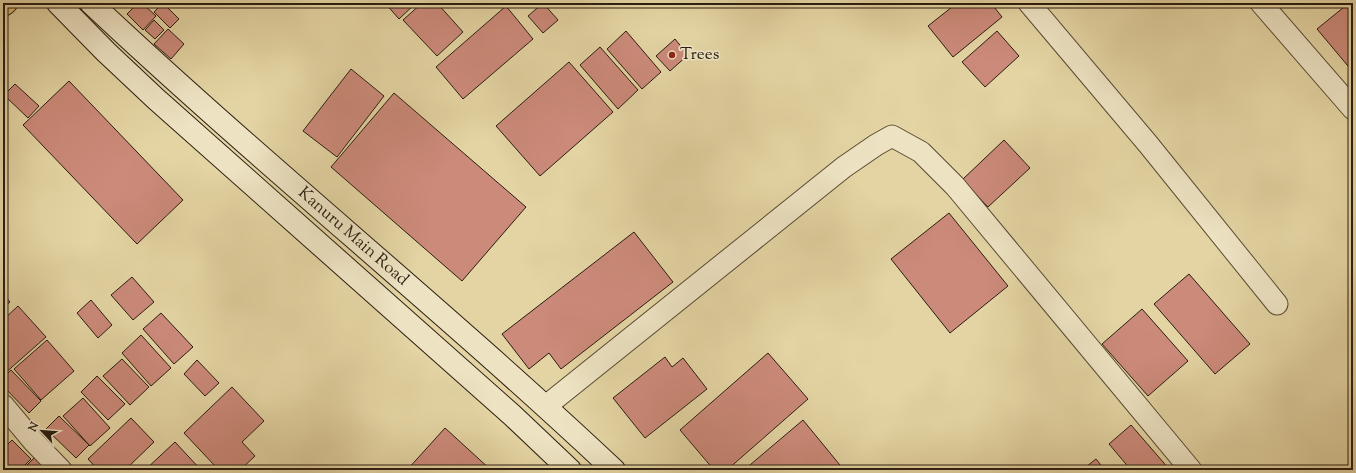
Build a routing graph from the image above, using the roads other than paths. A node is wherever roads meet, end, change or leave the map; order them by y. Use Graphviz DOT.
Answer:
graph roads {
  1 [pos="6,3"];
  2 [pos="58,3"];
  3 [pos="91,3"];
  4 [pos="1029,3"];
  5 [pos="1261,3"];
  6 [pos="3,5"];
  7 [pos="1353,109"];
  8 [pos="1277,304"];
  9 [pos="3,405"];
  10 [pos="546,406"];
  11 [pos="61,470"];
  12 [pos="570,470"];
  13 [pos="614,470"];
  14 [pos="1192,470"];
  1 -- 6 [label="main road"];
  2 -- 12 [label="main road, Kanuru Main Road"];
  3 -- 10 [label="main road, Kanuru Main Road"];
  4 -- 8 [label="street"];
  5 -- 7 [label="street"];
  9 -- 11 [label="street"];
  10 -- 13 [label="main road, Kanuru Main Road"];
  10 -- 14 [label="street"];
}
